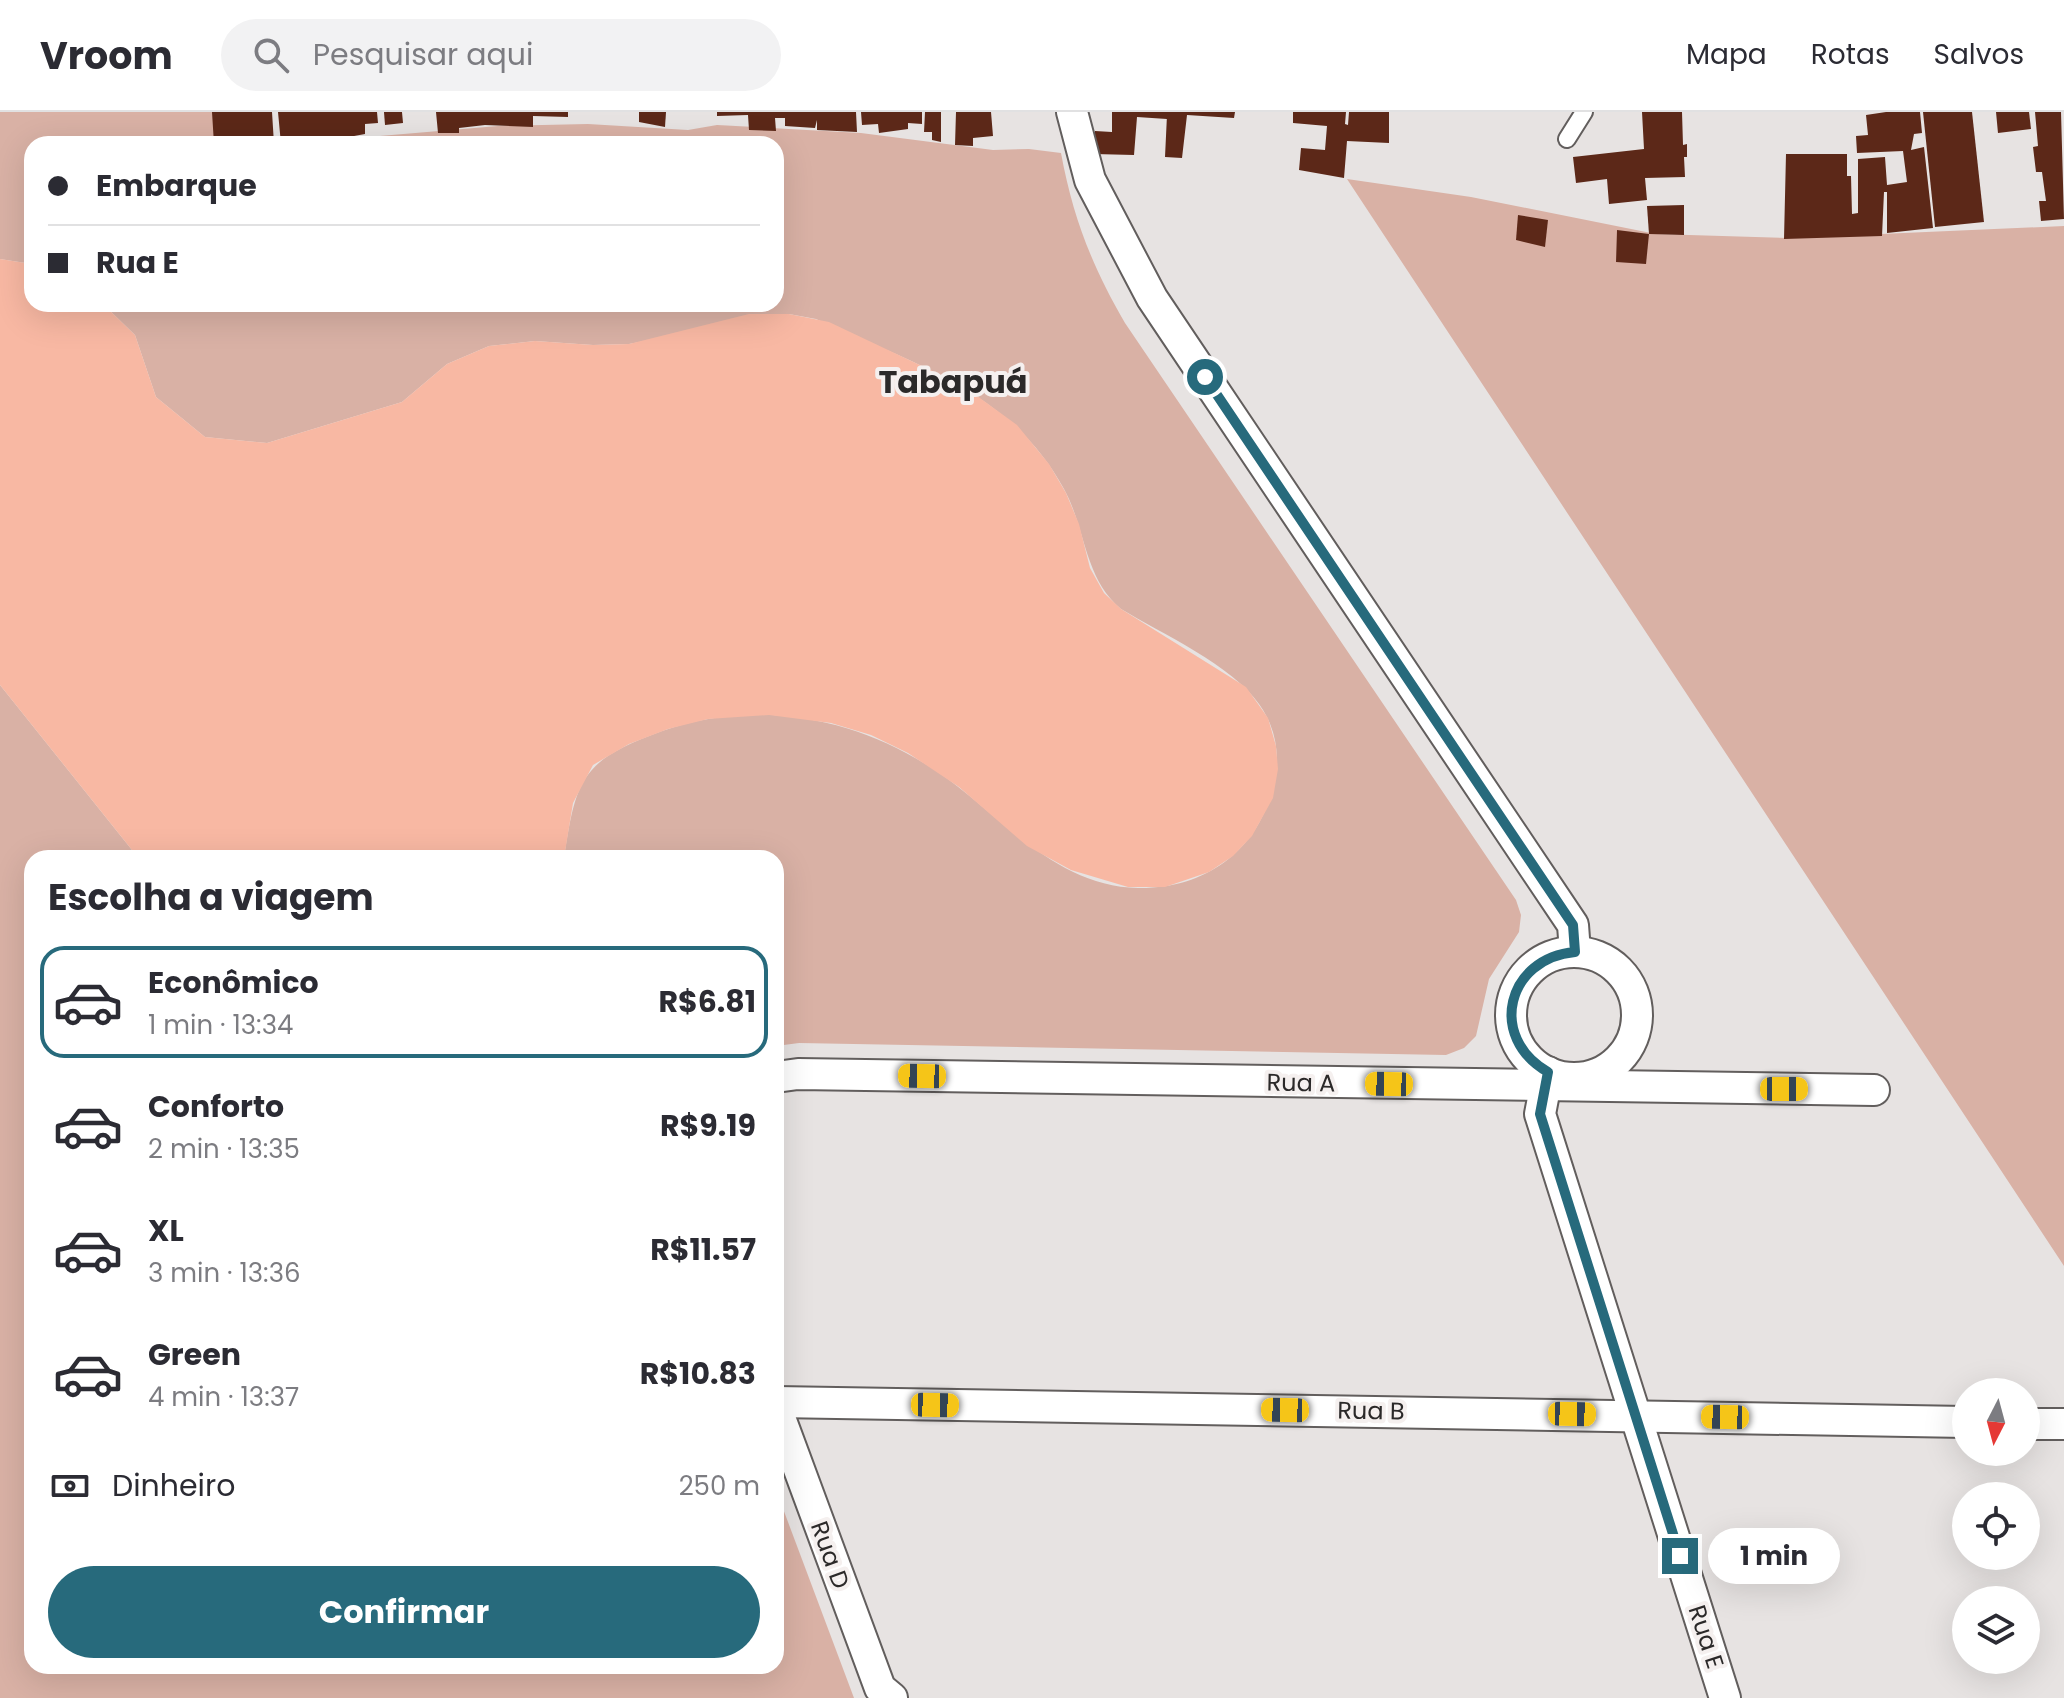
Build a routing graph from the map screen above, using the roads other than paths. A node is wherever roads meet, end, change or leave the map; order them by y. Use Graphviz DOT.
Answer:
graph roads {
  1 [pos="1072,112"];
  2 [pos="1584,112"];
  3 [pos="1567,139"];
  4 [pos="1575,952"];
  5 [pos="784,1077"];
  6 [pos="1546,1079"];
  7 [pos="1874,1090"];
  8 [pos="784,1404"];
  9 [pos="1635,1415"];
  10 [pos="1952,1422"];
  11 [pos="2040,1424"];
  12 [pos="2064,1424"];
  13 [pos="784,1426"];
  14 [pos="892,1698"];
  15 [pos="1725,1698"];
  1 -- 4 [label="street"];
  2 -- 3 [label="lane"];
  4 -- 6 [label="street"];
  4 -- 6 [label="street"];
  5 -- 6 [label="street, Rua A"];
  6 -- 7 [label="street, Rua A"];
  6 -- 9 [label="street, Rua E"];
  8 -- 9 [label="street, Rua B"];
  9 -- 10 [label="street, Rua B"];
  9 -- 15 [label="street, Rua E"];
  11 -- 12 [label="street"];
  13 -- 14 [label="street, Rua D"];
}
